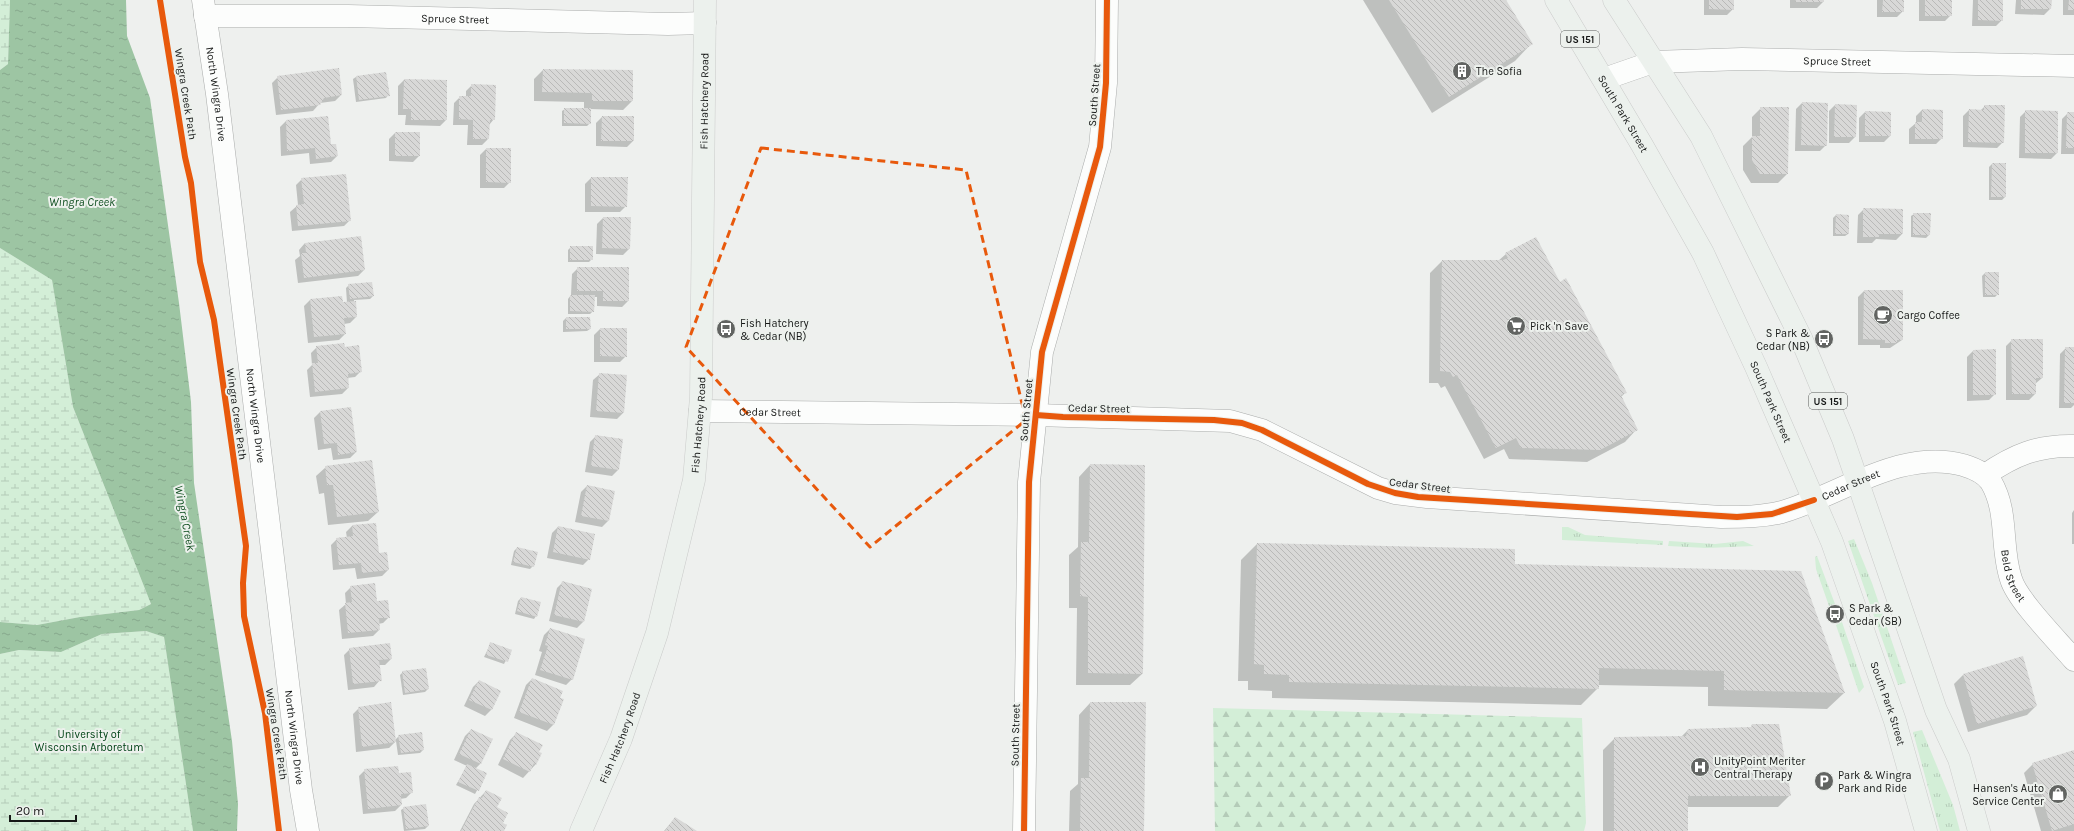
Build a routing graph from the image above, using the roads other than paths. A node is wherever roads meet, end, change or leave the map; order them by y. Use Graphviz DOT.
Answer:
graph roads {
  1 [pos="705,0"];
  2 [pos="1107,0"];
  3 [pos="1556,0"];
  4 [pos="1614,0"];
  5 [pos="204,8"];
  6 [pos="705,23"];
  7 [pos="1653,62"];
  8 [pos="2074,66"];
  9 [pos="1604,79"];
  10 [pos="700,411"];
  11 [pos="1036,415"];
  12 [pos="2074,446"];
  13 [pos="1985,475"];
  14 [pos="1858,483"];
  15 [pos="1814,500"];
  16 [pos="2074,660"];
  17 [pos="308,831"];
  18 [pos="581,831"];
  19 [pos="1024,831"];
  20 [pos="1926,831"];
  21 [pos="1979,831"];
  1 -- 6 [label="main road, Fish Hatchery Road"];
  2 -- 11 [label="street, South Street"];
  3 -- 9 [label="main road, South Park Street / US 151"];
  4 -- 7 [label="main road, US 151"];
  5 -- 6 [label="street, Spruce Street"];
  5 -- 17 [label="street, North Wingra Drive"];
  6 -- 10 [label="main road, Fish Hatchery Road"];
  7 -- 8 [label="street, Spruce Street"];
  7 -- 9 [label="street, Spruce Street"];
  7 -- 14 [label="main road, US 151"];
  9 -- 15 [label="main road, South Park Street / US 151"];
  10 -- 11 [label="street, Cedar Street"];
  10 -- 18 [label="main road, Fish Hatchery Road"];
  11 -- 15 [label="street, Cedar Street"];
  11 -- 19 [label="street, South Street"];
  12 -- 13 [label="street"];
  13 -- 14 [label="street, Cedar Street"];
  13 -- 16 [label="street, Beld Street"];
  14 -- 15 [label="street, Cedar Street"];
  14 -- 21 [label="main road, US 151"];
  15 -- 20 [label="main road, South Park Street / US 151"];
}
